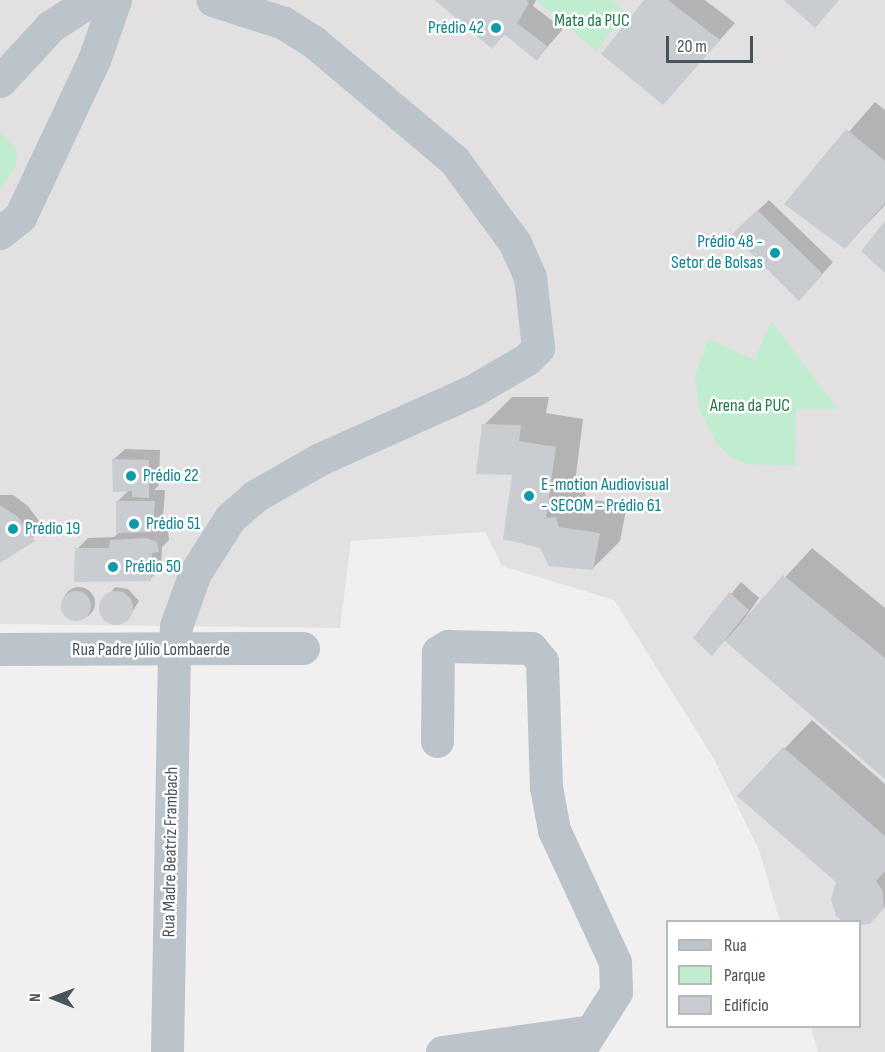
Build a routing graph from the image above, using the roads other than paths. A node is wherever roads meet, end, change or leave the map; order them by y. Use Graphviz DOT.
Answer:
graph roads {
  1 [pos="91,0"];
  2 [pos="115,0"];
  3 [pos="213,0"];
  4 [pos="0,81"];
  5 [pos="0,233"];
  6 [pos="303,648"];
  7 [pos="0,649"];
  8 [pos="174,651"];
  9 [pos="437,741"];
  10 [pos="582,1042"];
  11 [pos="167,1052"];
  12 [pos="442,1052"];
  1 -- 4 [label="street"];
  2 -- 5 [label="street"];
  3 -- 8 [label="street, Rua Madre Beatriz Frambach"];
  6 -- 8 [label="street, Rua Padre Júlio Lombaerde"];
  7 -- 8 [label="street, Rua Padre Júlio Lombaerde"];
  8 -- 11 [label="street, Rua Madre Beatriz Frambach"];
  9 -- 10 [label="street"];
  10 -- 12 [label="street"];
}
